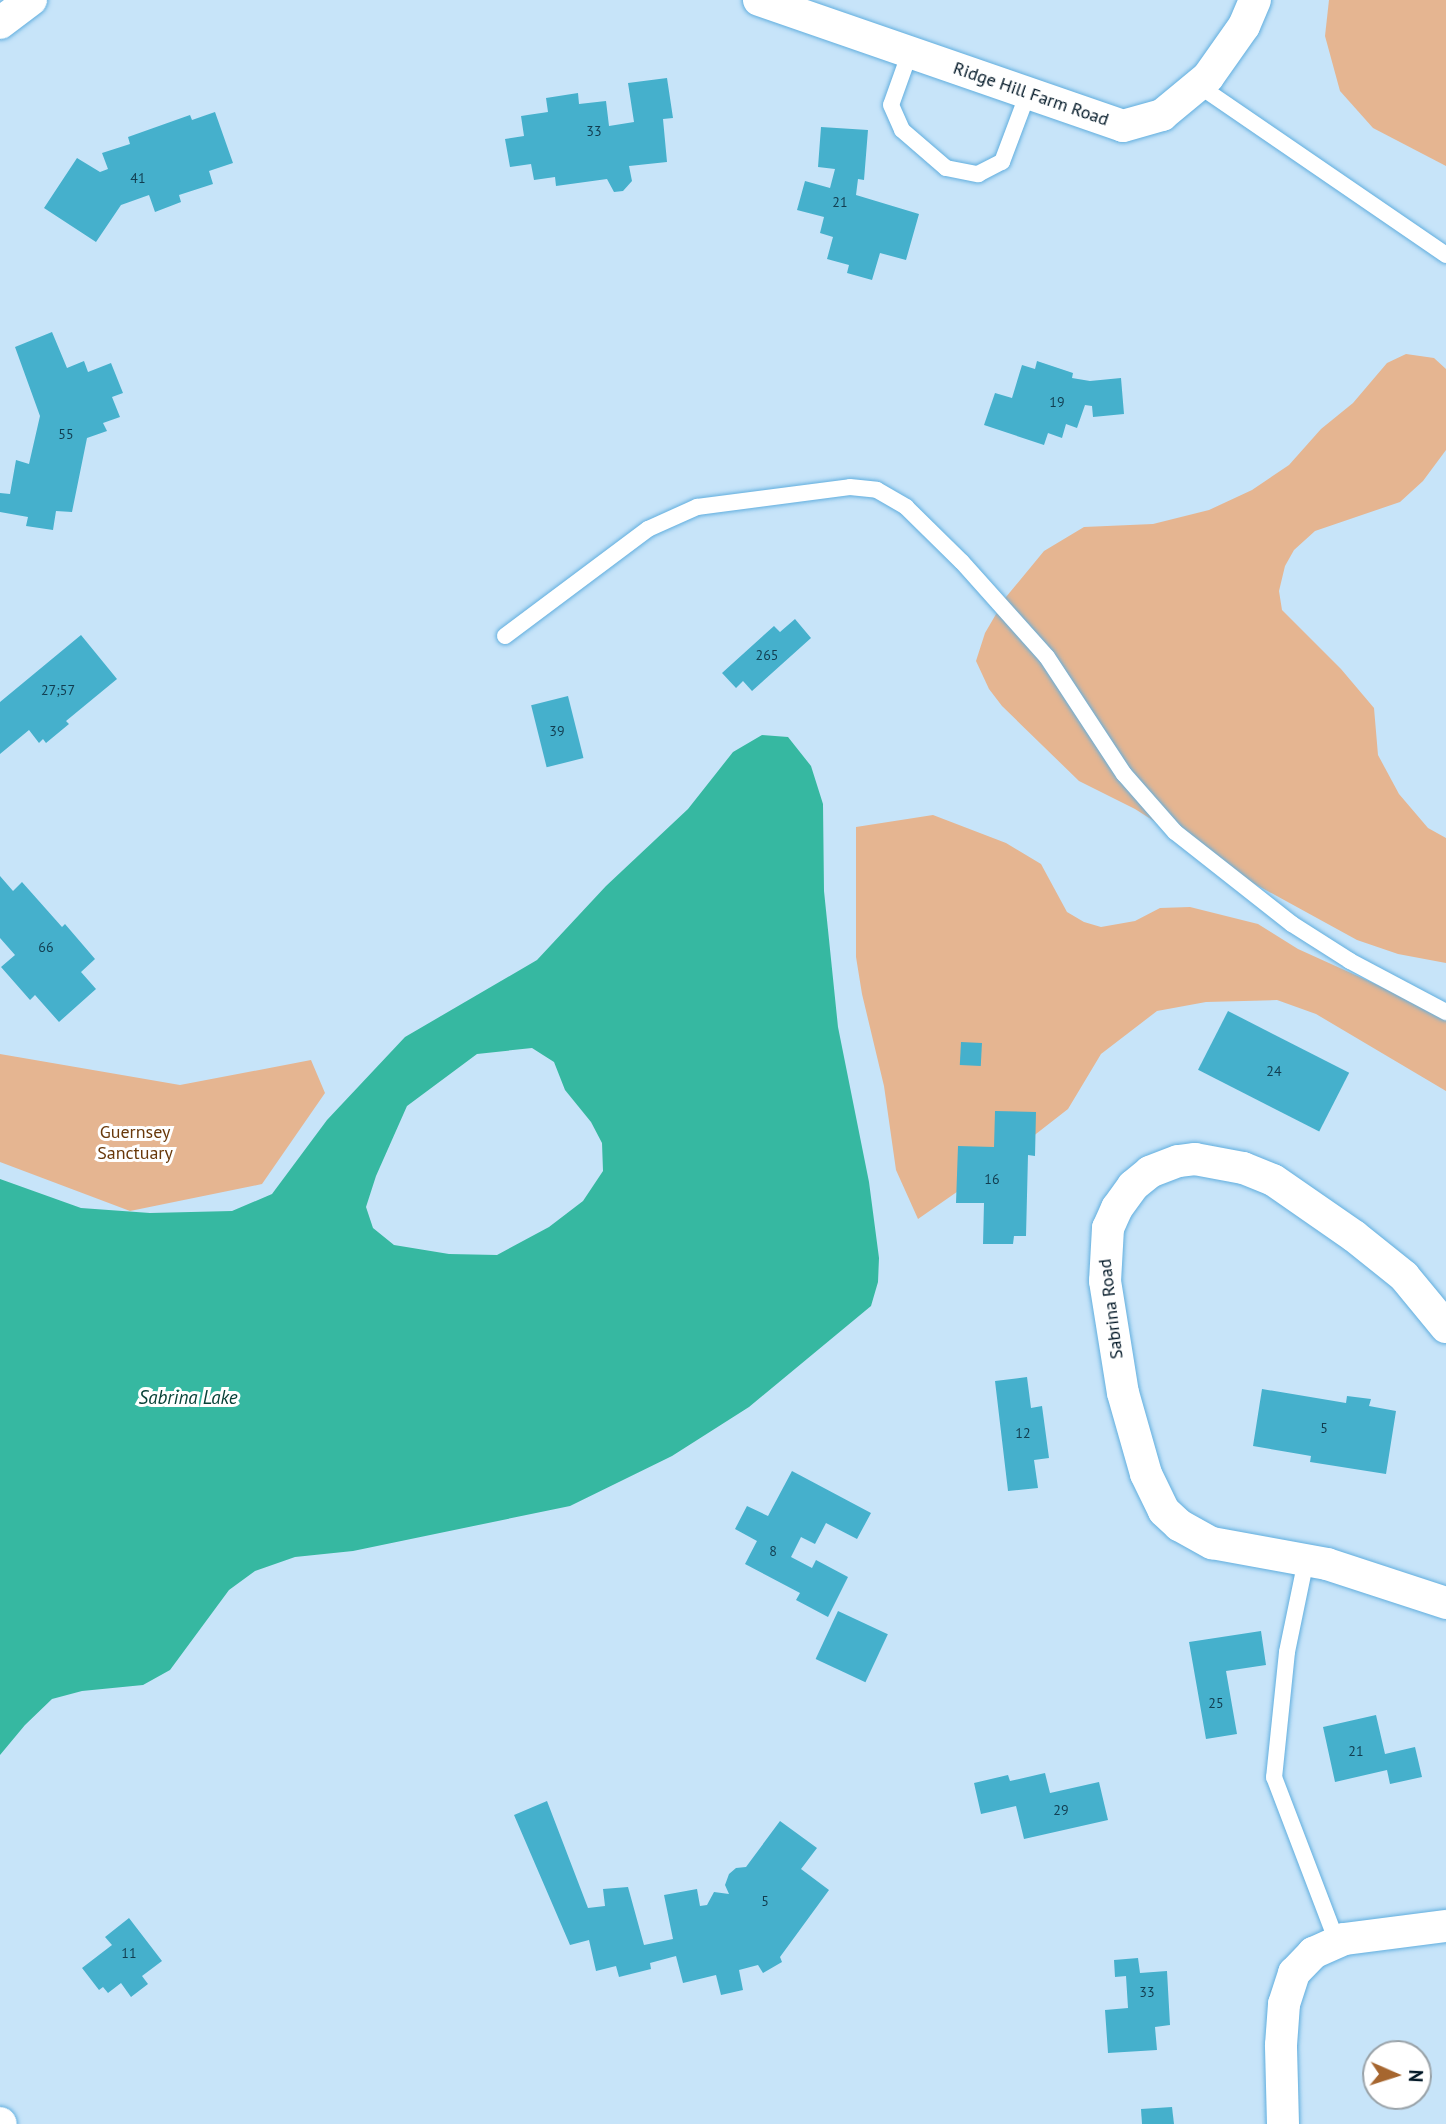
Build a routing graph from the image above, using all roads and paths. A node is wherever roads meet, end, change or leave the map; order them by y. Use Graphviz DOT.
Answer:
graph roads {
  1 [pos="31,0"];
  2 [pos="759,0"];
  3 [pos="1255,0"];
  4 [pos="0,23"];
  5 [pos="910,52"];
  6 [pos="1198,85"];
  7 [pos="1028,93"];
  8 [pos="1446,255"];
  9 [pos="505,636"];
  10 [pos="1446,1012"];
  11 [pos="1446,1328"];
  12 [pos="1306,1560"];
  13 [pos="1446,1603"];
  14 [pos="1446,1926"];
  15 [pos="1337,1942"];
  16 [pos="1283,2124"];
  1 -- 4 [label="street"];
  2 -- 5 [label="street, Ridge Hill Farm Road"];
  3 -- 6 [label="street, Ridge Hill Farm Road"];
  5 -- 7 [label="street, Ridge Hill Farm Road"];
  5 -- 7 [label="lane"];
  6 -- 7 [label="street, Ridge Hill Farm Road"];
  6 -- 8 [label="lane"];
  9 -- 10 [label="lane"];
  11 -- 12 [label="street, Sabrina Road"];
  12 -- 13 [label="street, Sabrina Road"];
  12 -- 15 [label="lane"];
  14 -- 15 [label="street"];
  15 -- 16 [label="street"];
}
